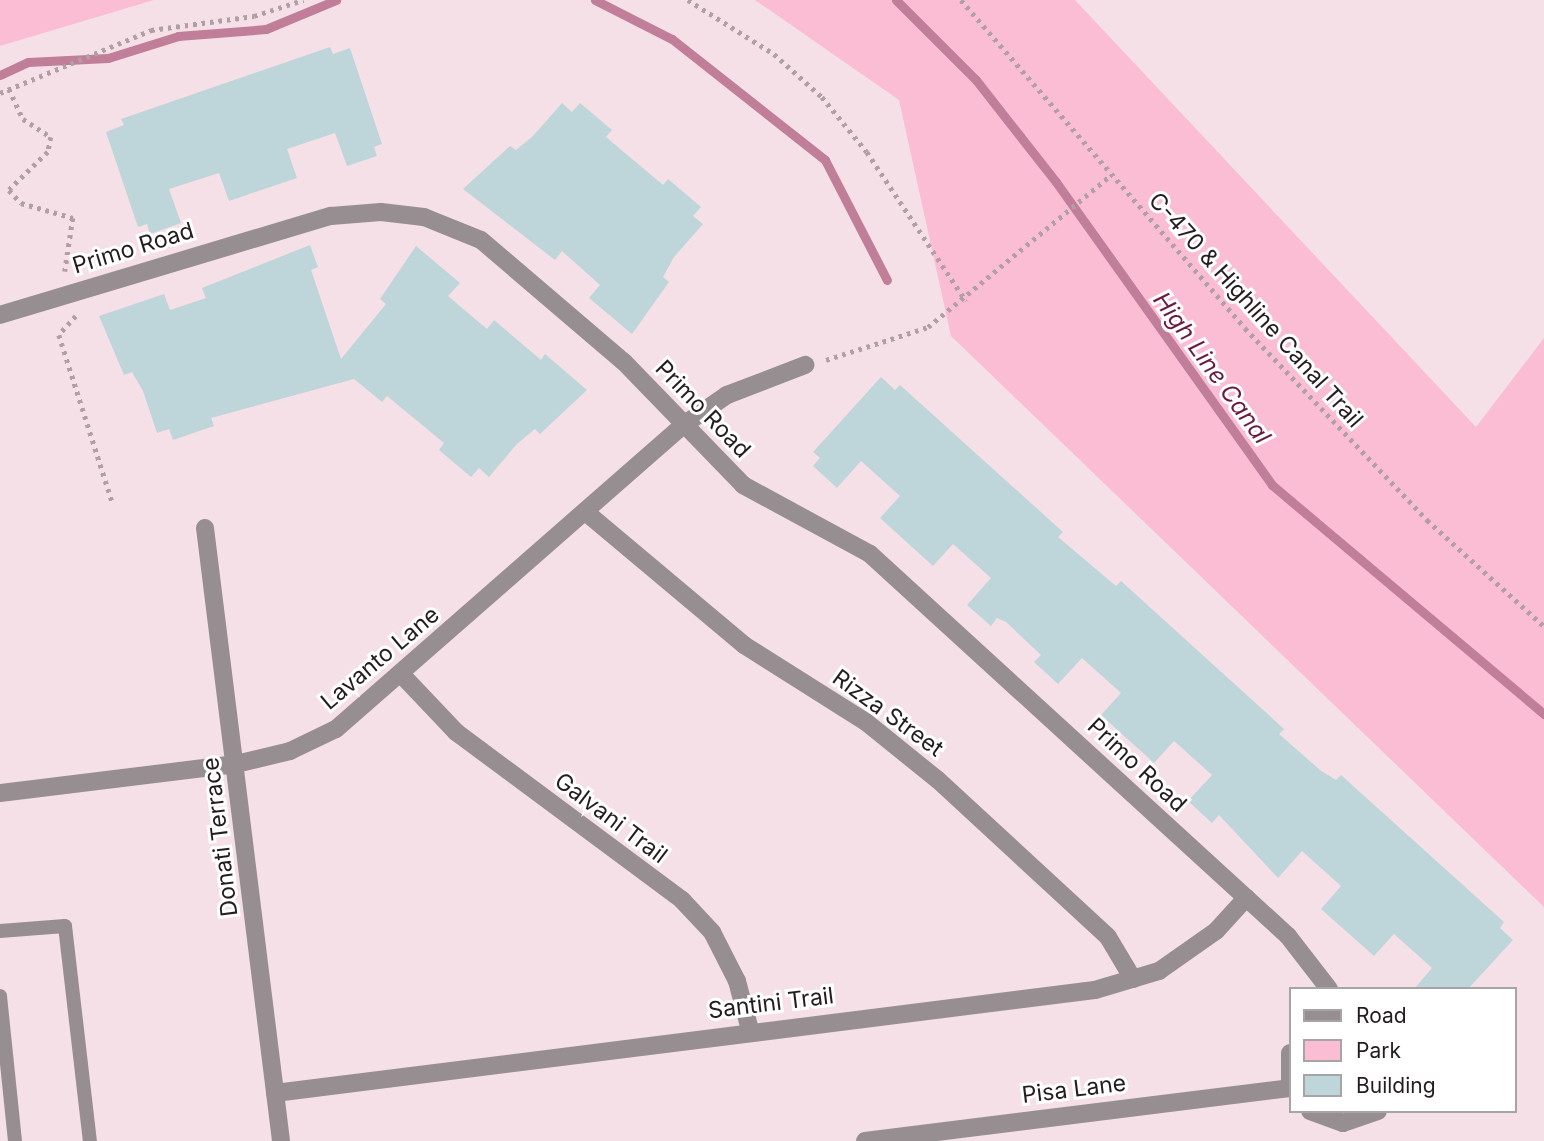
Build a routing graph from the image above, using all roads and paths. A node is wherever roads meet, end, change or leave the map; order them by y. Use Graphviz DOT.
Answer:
graph roads {
  1 [pos="303,0"];
  2 [pos="688,0"];
  3 [pos="961,0"];
  4 [pos="0,93"];
  5 [pos="1111,175"];
  6 [pos="966,301"];
  7 [pos="0,315"];
  8 [pos="805,365"];
  9 [pos="682,426"];
  10 [pos="588,514"];
  11 [pos="205,528"];
  12 [pos="1544,626"];
  13 [pos="401,674"];
  14 [pos="236,764"];
  15 [pos="0,793"];
  16 [pos="1246,898"];
  17 [pos="0,931"];
  18 [pos="1133,979"];
  19 [pos="1328,987"];
  20 [pos="0,996"];
  21 [pos="750,1030"];
  22 [pos="1288,1087"];
  23 [pos="275,1093"];
  24 [pos="1316,1113"];
  25 [pos="1372,1113"];
  26 [pos="15,1141"];
  27 [pos="90,1141"];
  28 [pos="281,1141"];
  29 [pos="864,1141"];
  1 -- 4 [label="path"];
  2 -- 6 [label="path"];
  3 -- 5 [label="path, C-470 & Highline Canal Trail"];
  5 -- 6 [label="path"];
  5 -- 12 [label="path, C-470 & Highline Canal Trail"];
  6 -- 8 [label="path"];
  7 -- 9 [label="street, Primo Road"];
  8 -- 9 [label="street, Lavanto Lane"];
  9 -- 10 [label="street, Lavanto Lane"];
  9 -- 16 [label="street, Primo Road"];
  10 -- 13 [label="street, Lavanto Lane"];
  10 -- 18 [label="street, Rizza Street"];
  11 -- 14 [label="street, Donati Terrace"];
  13 -- 14 [label="street, Lavanto Lane"];
  13 -- 21 [label="street, Galvani Trail"];
  14 -- 15 [label="street, Lavanto Lane"];
  14 -- 23 [label="street, Donati Terrace"];
  16 -- 18 [label="street, Santini Trail"];
  16 -- 19 [label="street, Primo Road"];
  17 -- 27 [label="lane"];
  18 -- 21 [label="street, Santini Trail"];
  20 -- 26 [label="lane"];
  21 -- 23 [label="street, Santini Trail"];
  22 -- 29 [label="street, Pisa Lane"];
  23 -- 28 [label="street, Donati Terrace"];
  24 -- 25 [label="street"];
}
